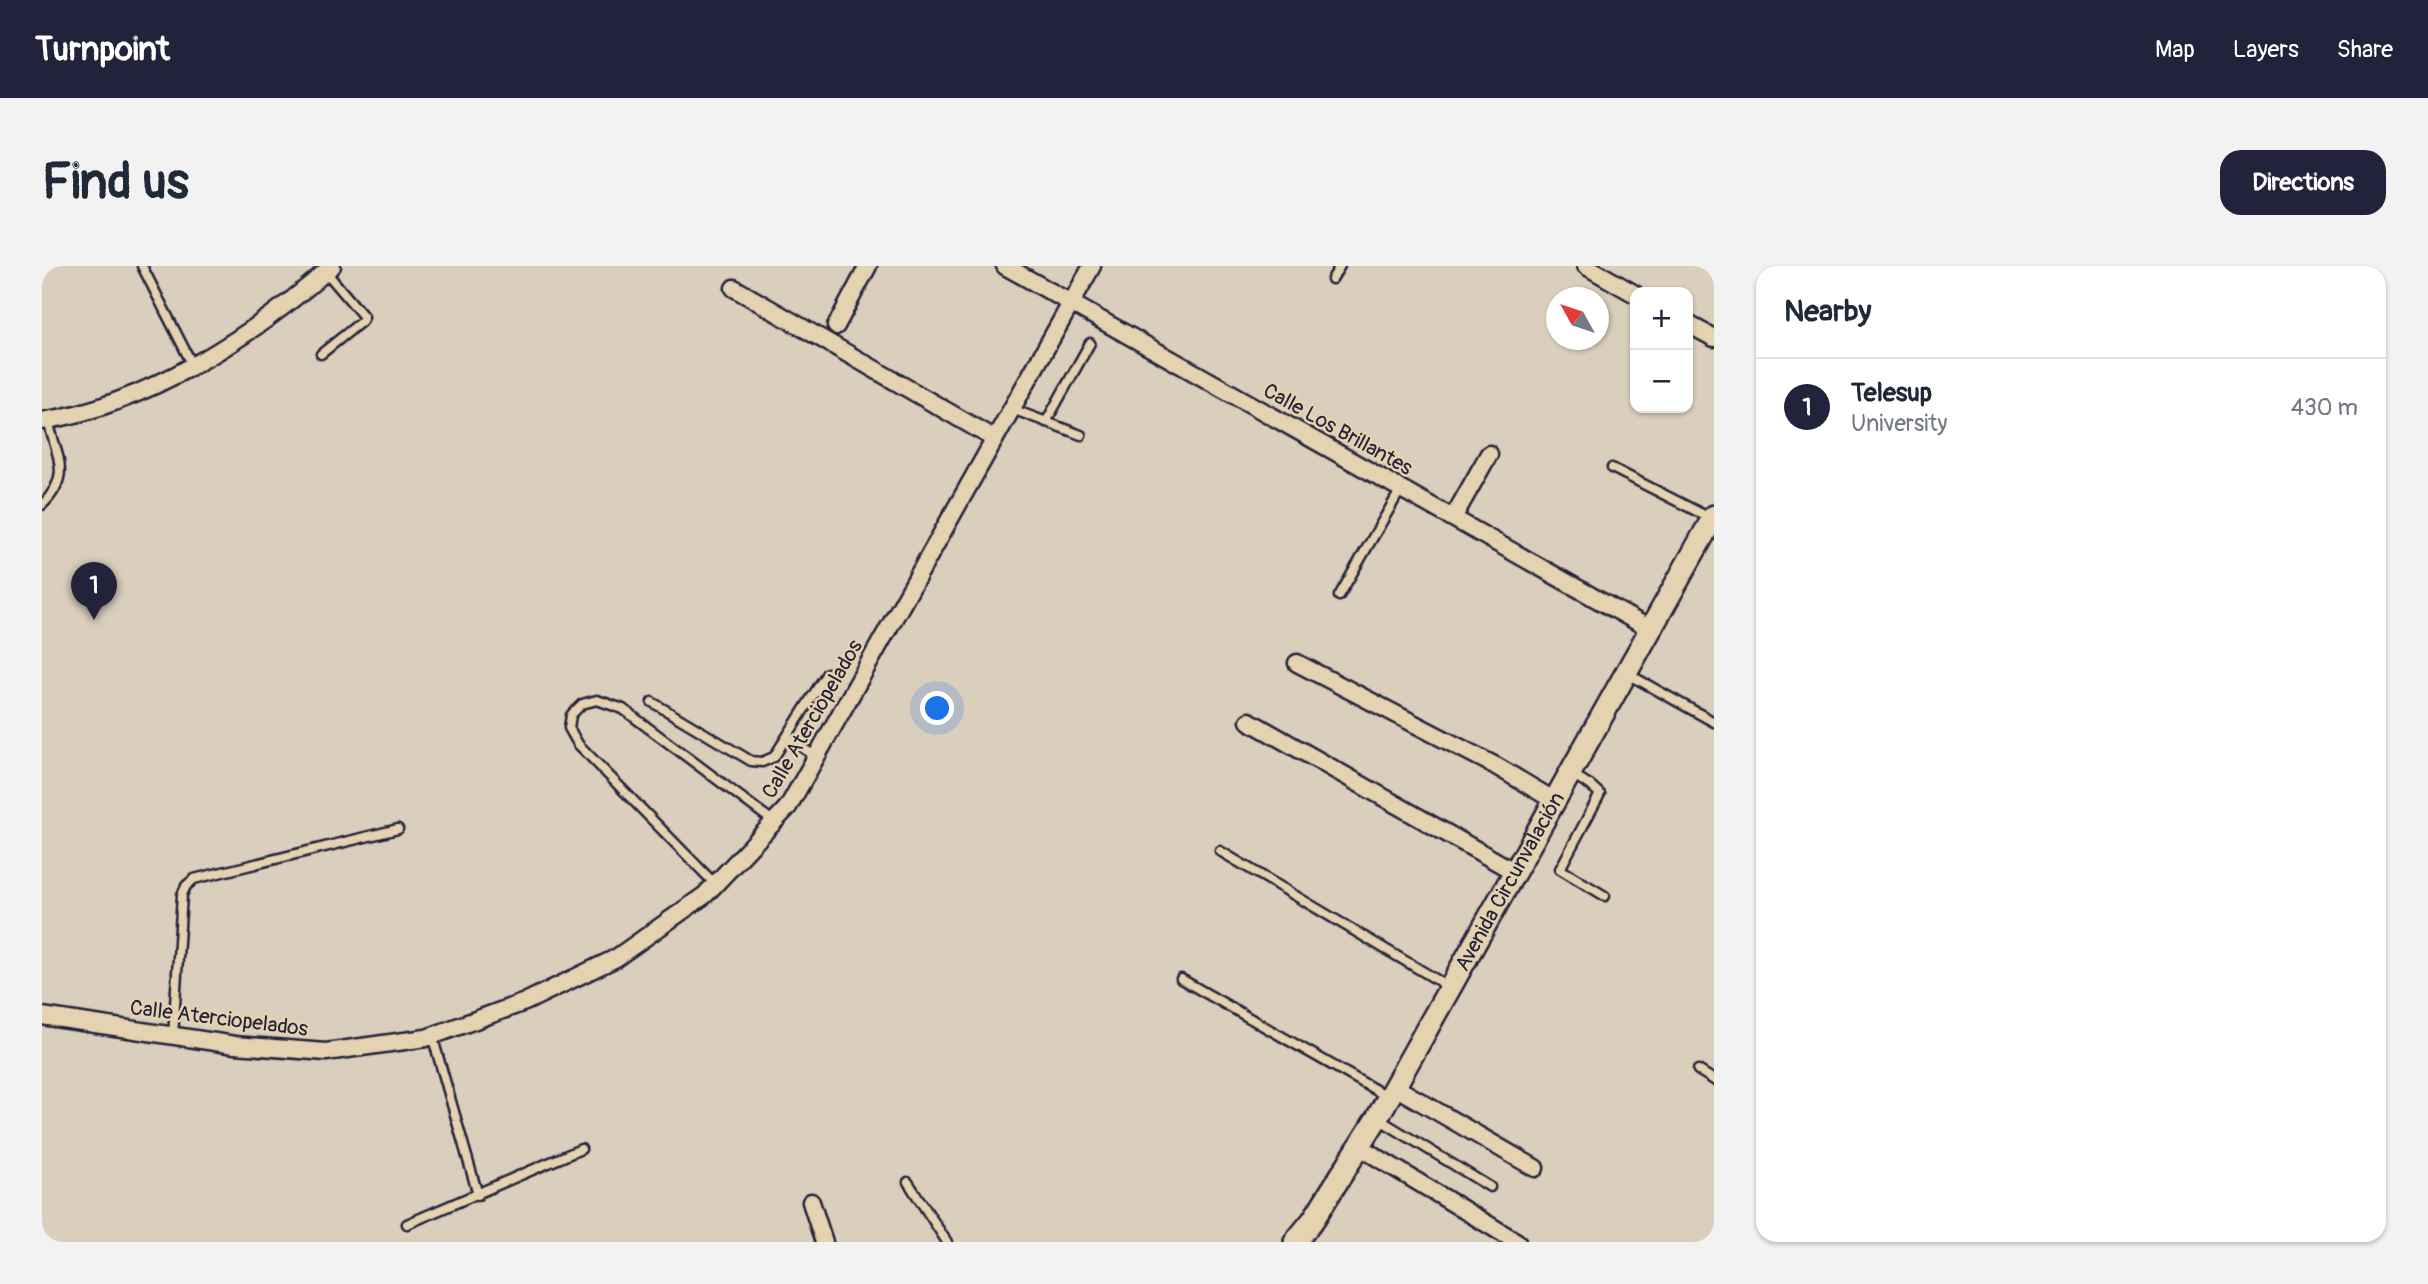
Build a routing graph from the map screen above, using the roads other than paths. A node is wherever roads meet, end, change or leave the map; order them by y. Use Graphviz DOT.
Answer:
graph roads {
  1 [pos="142,266"];
  2 [pos="868,266"];
  3 [pos="1005,266"];
  4 [pos="1092,266"];
  5 [pos="1340,266"];
  6 [pos="1586,266"];
  7 [pos="329,269"];
  8 [pos="1332,279"];
  9 [pos="734,288"];
  10 [pos="1630,291"];
  11 [pos="1071,304"];
  12 [pos="836,326"];
  13 [pos="1693,327"];
  14 [pos="1714,338"];
  15 [pos="1090,343"];
  16 [pos="321,354"];
  17 [pos="193,366"];
  18 [pos="1012,409"];
  19 [pos="45,420"];
  20 [pos="1046,422"];
  21 [pos="1082,435"];
  22 [pos="995,439"];
  23 [pos="1489,454"];
  24 [pos="1612,468"];
  25 [pos="1401,489"];
  26 [pos="42,505"];
  27 [pos="1713,518"];
  28 [pos="1453,519"];
  29 [pos="1339,596"];
  30 [pos="1650,629"];
  31 [pos="1297,663"];
  32 [pos="827,673"];
  33 [pos="1626,673"];
  34 [pos="652,702"];
  35 [pos="1250,721"];
  36 [pos="1714,722"];
  37 [pos="786,737"];
  38 [pos="816,757"];
  39 [pos="1570,773"];
  40 [pos="1555,801"];
  41 [pos="774,822"];
  42 [pos="398,829"];
  43 [pos="1220,851"];
  44 [pos="1515,872"];
  45 [pos="715,884"];
  46 [pos="1605,896"];
  47 [pos="1181,979"];
  48 [pos="1450,988"];
  49 [pos="42,1016"];
  50 [pos="432,1035"];
  51 [pos="173,1036"];
  52 [pos="1698,1070"];
  53 [pos="1714,1080"];
  54 [pos="1392,1092"];
  55 [pos="1377,1118"];
  56 [pos="1360,1147"];
  57 [pos="581,1150"];
  58 [pos="1535,1168"];
  59 [pos="908,1182"];
  60 [pos="1490,1187"];
  61 [pos="478,1195"];
  62 [pos="811,1202"];
  63 [pos="407,1224"];
  64 [pos="824,1242"];
  65 [pos="947,1242"];
  66 [pos="1296,1242"];
  67 [pos="1517,1242"];
  1 -- 17 [label="lane"];
  2 -- 12 [label="street"];
  3 -- 11 [label="street, Calle Los Brillantes"];
  4 -- 11 [label="street, Calle Aterciopelados"];
  5 -- 8 [label="lane"];
  6 -- 10 [label="street"];
  7 -- 16 [label="lane"];
  7 -- 17 [label="street"];
  9 -- 22 [label="street"];
  11 -- 18 [label="street, Calle Aterciopelados"];
  11 -- 25 [label="street, Calle Los Brillantes"];
  13 -- 14 [label="street"];
  15 -- 20 [label="lane"];
  17 -- 19 [label="street"];
  18 -- 20 [label="lane"];
  18 -- 22 [label="street, Calle Aterciopelados"];
  19 -- 26 [label="lane"];
  20 -- 21 [label="lane"];
  22 -- 38 [label="street, Calle Aterciopelados"];
  23 -- 28 [label="street"];
  24 -- 27 [label="lane"];
  25 -- 28 [label="street, Calle Los Brillantes"];
  25 -- 29 [label="lane"];
  27 -- 30 [label="street, Avenida Circunvalación"];
  28 -- 30 [label="street, Calle Los Brillantes"];
  30 -- 33 [label="street, Avenida Circunvalación"];
  31 -- 40 [label="street"];
  32 -- 37 [label="lane"];
  33 -- 36 [label="lane"];
  33 -- 39 [label="street, Avenida Circunvalación"];
  34 -- 37 [label="lane"];
  35 -- 44 [label="street"];
  37 -- 38 [label="lane"];
  38 -- 41 [label="street, Calle Aterciopelados"];
  39 -- 40 [label="street, Avenida Circunvalación"];
  39 -- 46 [label="lane"];
  40 -- 44 [label="street, Avenida Circunvalación"];
  41 -- 45 [label="street, Calle Aterciopelados"];
  41 -- 45 [label="lane"];
  42 -- 51 [label="lane"];
  43 -- 48 [label="lane"];
  44 -- 48 [label="street, Avenida Circunvalación"];
  45 -- 50 [label="street, Calle Aterciopelados"];
  47 -- 54 [label="lane"];
  48 -- 54 [label="street, Avenida Circunvalación"];
  49 -- 51 [label="street, Calle Aterciopelados"];
  50 -- 51 [label="street, Calle Aterciopelados"];
  50 -- 61 [label="lane"];
  52 -- 53 [label="lane"];
  54 -- 55 [label="street, Avenida Circunvalación"];
  54 -- 58 [label="street"];
  55 -- 56 [label="street, Avenida Circunvalación"];
  55 -- 60 [label="lane"];
  56 -- 66 [label="street, Avenida Circunvalación"];
  56 -- 67 [label="street"];
  57 -- 61 [label="lane"];
  59 -- 65 [label="lane"];
  61 -- 63 [label="lane"];
  62 -- 64 [label="street"];
}
